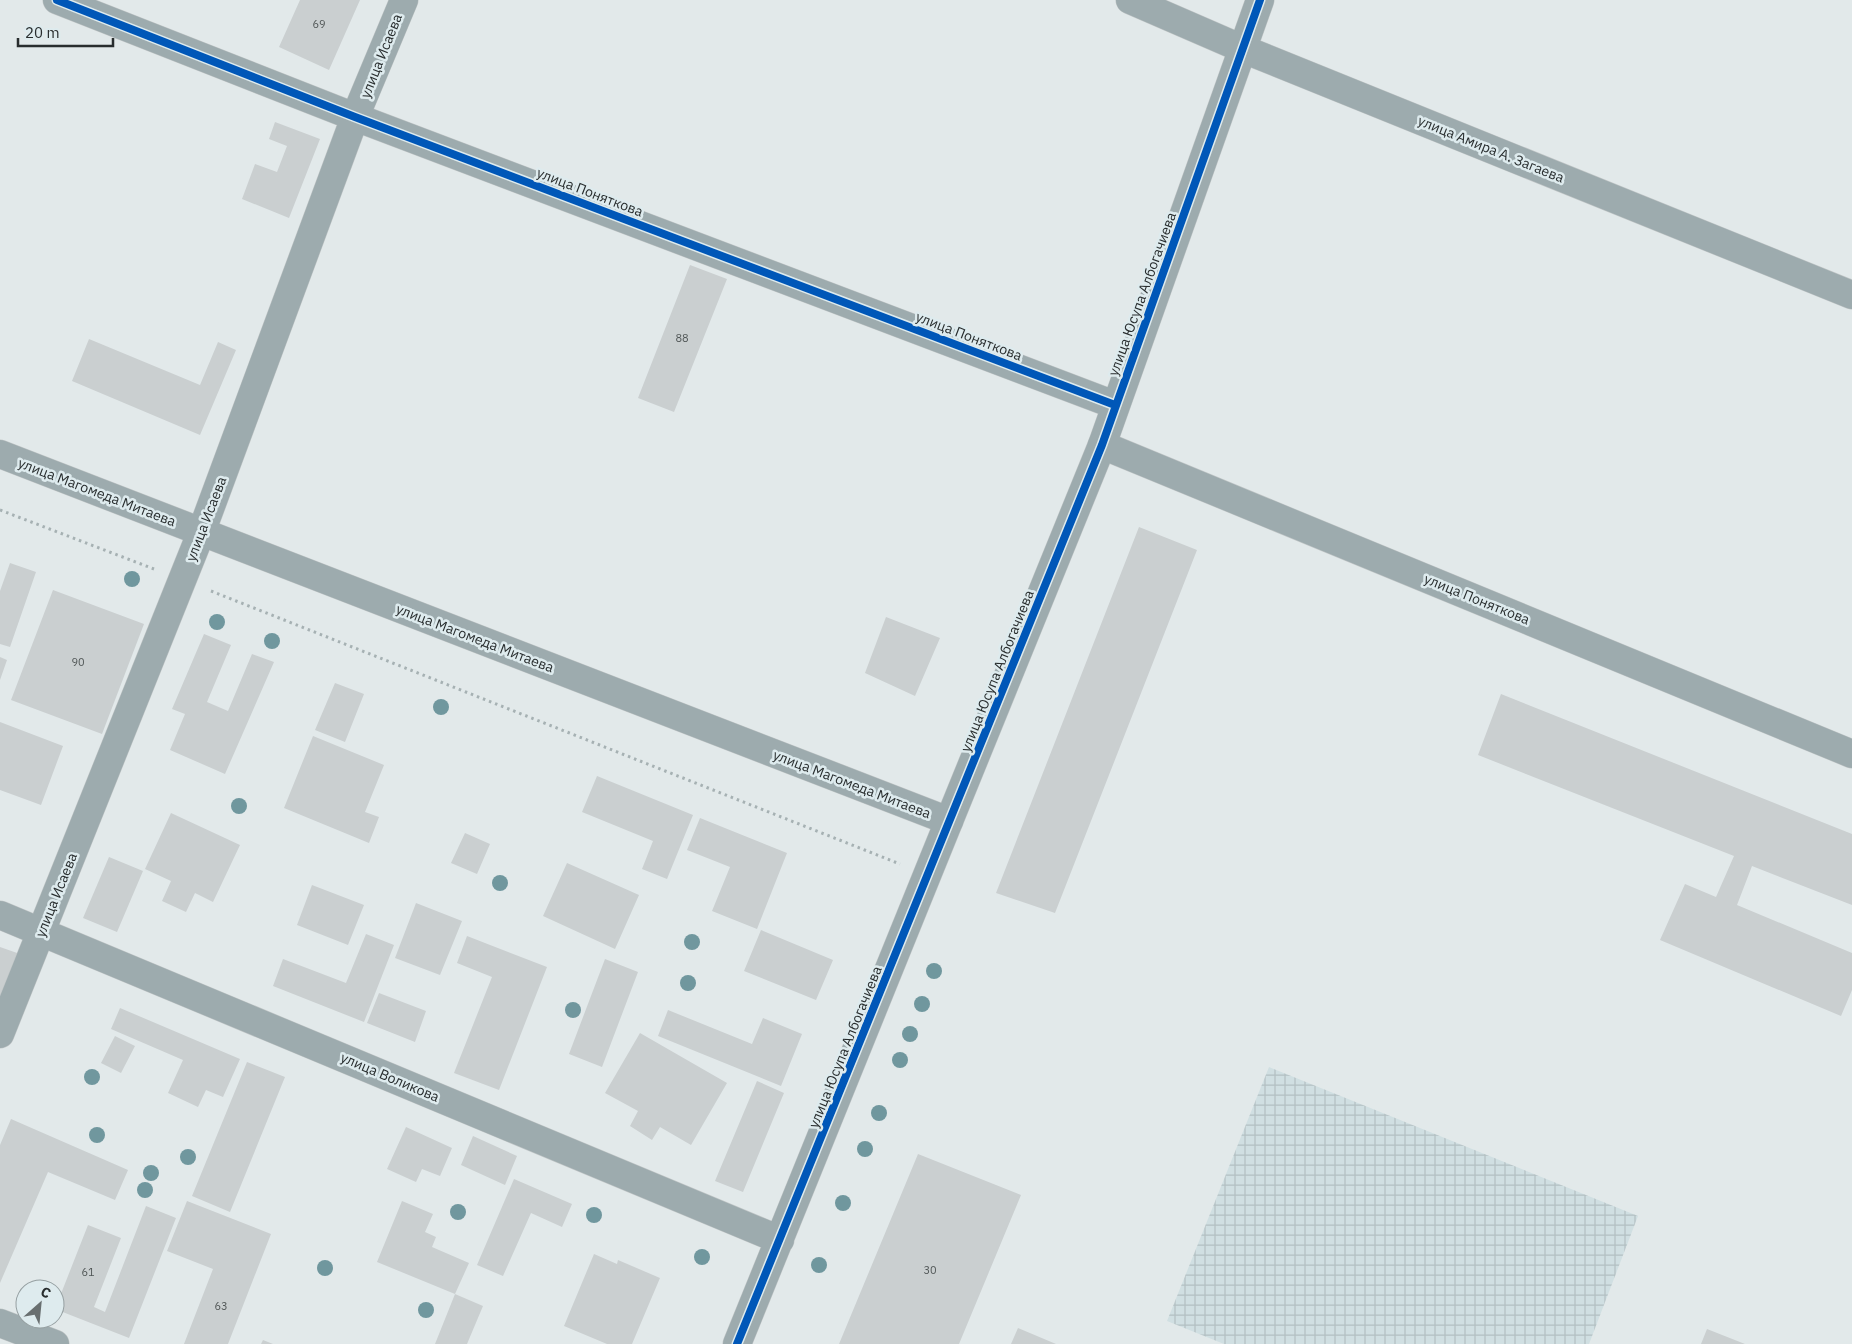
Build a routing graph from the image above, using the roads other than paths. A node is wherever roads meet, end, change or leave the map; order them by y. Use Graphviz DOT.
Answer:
graph roads {
  1 [pos="57,0"];
  2 [pos="404,0"];
  3 [pos="1130,0"];
  4 [pos="1260,0"];
  5 [pos="1243,49"];
  6 [pos="356,117"];
  7 [pos="1852,295"];
  8 [pos="1115,405"];
  9 [pos="1102,445"];
  10 [pos="0,454"];
  11 [pos="201,532"];
  12 [pos="1852,754"];
  13 [pos="949,821"];
  14 [pos="0,915"];
  15 [pos="41,931"];
  16 [pos="0,1034"];
  17 [pos="780,1240"];
  18 [pos="0,1323"];
  19 [pos="55,1344"];
  20 [pos="737,1344"];
  1 -- 6 [label="street, улица Поняткова"];
  2 -- 6 [label="street, улица Исаева"];
  3 -- 5 [label="street, улица Амира А. Загаева"];
  4 -- 5 [label="street, улица Юсупа Албогачиева"];
  5 -- 7 [label="street, улица Амира А. Загаева"];
  5 -- 8 [label="street, улица Юсупа Албогачиева"];
  6 -- 8 [label="street, улица Поняткова"];
  6 -- 11 [label="street, улица Исаева"];
  8 -- 9 [label="street, улица Юсупа Албогачиева"];
  9 -- 12 [label="street, улица Поняткова"];
  9 -- 13 [label="street, улица Юсупа Албогачиева"];
  10 -- 11 [label="street, улица Магомеда Митаева"];
  11 -- 13 [label="street, улица Магомеда Митаева"];
  11 -- 15 [label="street, улица Исаева"];
  13 -- 17 [label="street, улица Юсупа Албогачиева"];
  14 -- 15 [label="street, улица Воликова"];
  15 -- 16 [label="street, улица Исаева"];
  15 -- 17 [label="street, улица Воликова"];
  17 -- 20 [label="street, улица Юсупа Албогачиева"];
  18 -- 19 [label="street"];
}
